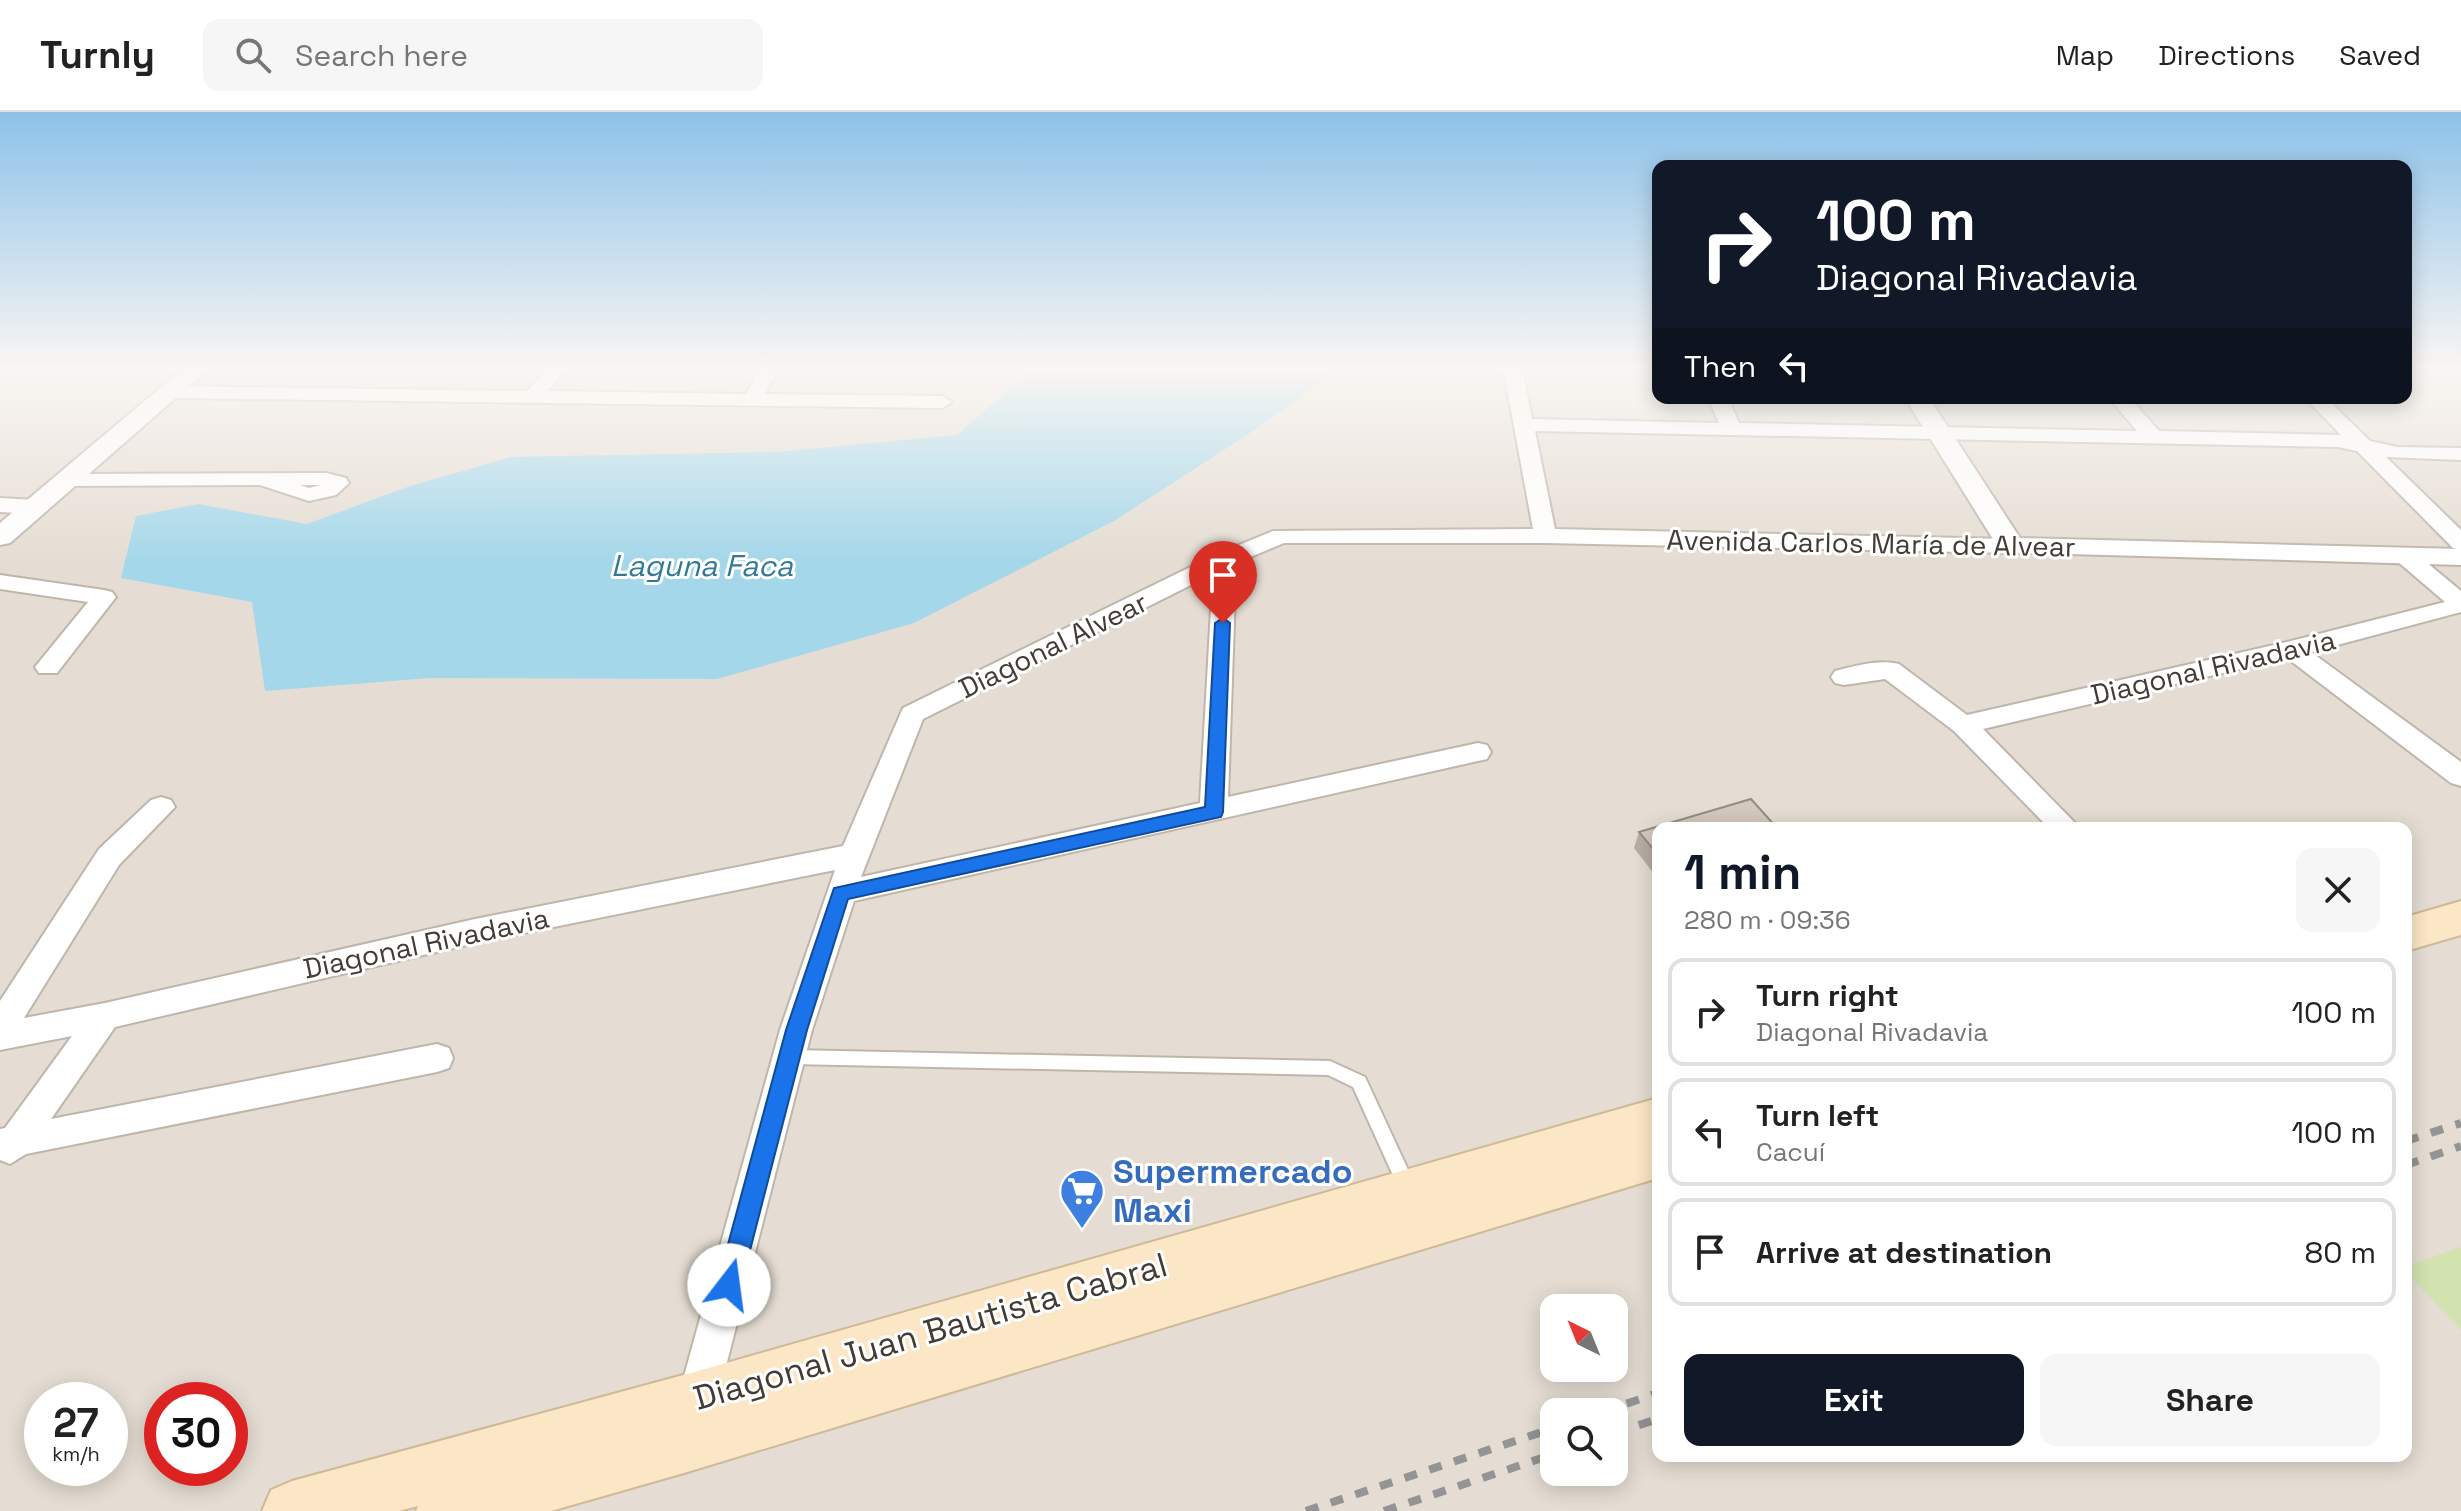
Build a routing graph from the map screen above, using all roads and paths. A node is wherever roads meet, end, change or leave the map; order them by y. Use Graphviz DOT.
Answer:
graph roads {
  1 [pos="122,432"];
  2 [pos="1525,432"];
  3 [pos="1902,432"];
  4 [pos="2149,432"];
  5 [pos="2351,432"];
  6 [pos="1939,433"];
  7 [pos="2153,437"];
  8 [pos="2366,447"];
  9 [pos="2461,454"];
  10 [pos="261,479"];
  11 [pos="67,480"];
  12 [pos="0,505"];
  13 [pos="35,507"];
  14 [pos="1281,536"];
  15 [pos="1545,536"];
  16 [pos="0,537"];
  17 [pos="2461,543"];
  18 [pos="2011,546"];
  19 [pos="2405,556"];
  20 [pos="2461,557"];
  21 [pos="1225,559"];
  22 [pos="0,582"];
  23 [pos="2461,604"];
  24 [pos="2291,649"];
  25 [pos="48,667"];
  26 [pos="1844,677"];
  27 [pos="1963,725"];
  28 [pos="1478,752"];
  29 [pos="2461,776"];
  30 [pos="161,807"];
  31 [pos="1214,812"];
  32 [pos="2060,822"];
  33 [pos="854,855"];
  34 [pos="2461,891"];
  35 [pos="841,893"];
  36 [pos="2412,905"];
  37 [pos="2461,918"];
  38 [pos="2412,932"];
  39 [pos="105,1016"];
  40 [pos="0,1028"];
  41 [pos="0,1036"];
  42 [pos="791,1057"];
  43 [pos="437,1058"];
  44 [pos="1652,1121"];
  45 [pos="5,1149"];
  46 [pos="1652,1157"];
  47 [pos="1442,1193"];
  48 [pos="691,1422"];
  49 [pos="292,1511"];
  50 [pos="446,1511"];
  1 -- 11 [label="street"];
  2 -- 15 [label="street"];
  3 -- 6 [label="street"];
  4 -- 7 [label="street"];
  5 -- 8 [label="street"];
  6 -- 7 [label="street"];
  6 -- 18 [label="street"];
  7 -- 8 [label="street"];
  8 -- 9 [label="street"];
  8 -- 17 [label="street"];
  10 -- 11 [label="street"];
  11 -- 13 [label="street"];
  12 -- 13 [label="street"];
  13 -- 16 [label="street"];
  14 -- 15 [label="street, Avenida Carlos María de Alvear"];
  14 -- 21 [label="street, Diagonal Alvear"];
  15 -- 18 [label="street, Avenida Carlos María de Alvear"];
  18 -- 19 [label="street, Avenida Carlos María de Alvear"];
  19 -- 20 [label="street, Avenida Carlos María de Alvear"];
  19 -- 23 [label="street"];
  21 -- 31 [label="street"];
  21 -- 33 [label="street, Diagonal Alvear"];
  22 -- 25 [label="street"];
  23 -- 24 [label="street, Diagonal Rivadavia"];
  24 -- 27 [label="street, Diagonal Rivadavia"];
  24 -- 29 [label="street"];
  26 -- 27 [label="street"];
  27 -- 32 [label="street"];
  28 -- 31 [label="street"];
  30 -- 40 [label="street"];
  31 -- 35 [label="street"];
  33 -- 35 [label="street"];
  33 -- 39 [label="street, Diagonal Rivadavia"];
  34 -- 36 [label="main road"];
  35 -- 42 [label="street"];
  37 -- 38 [label="main road"];
  39 -- 41 [label="street, Diagonal Rivadavia"];
  39 -- 45 [label="street"];
  42 -- 47 [label="lane"];
  42 -- 48 [label="street"];
  43 -- 45 [label="street"];
  44 -- 47 [label="main road, Diagonal Juan Bautista Cabral"];
  46 -- 47 [label="main road, Diagonal Juan Bautista Cabral"];
  47 -- 48 [label="main road, Diagonal Juan Bautista Cabral"];
  48 -- 49 [label="main road, Diagonal Juan Bautista Cabral"];
  48 -- 50 [label="main road, Diagonal Juan Bautista Cabral"];
}
